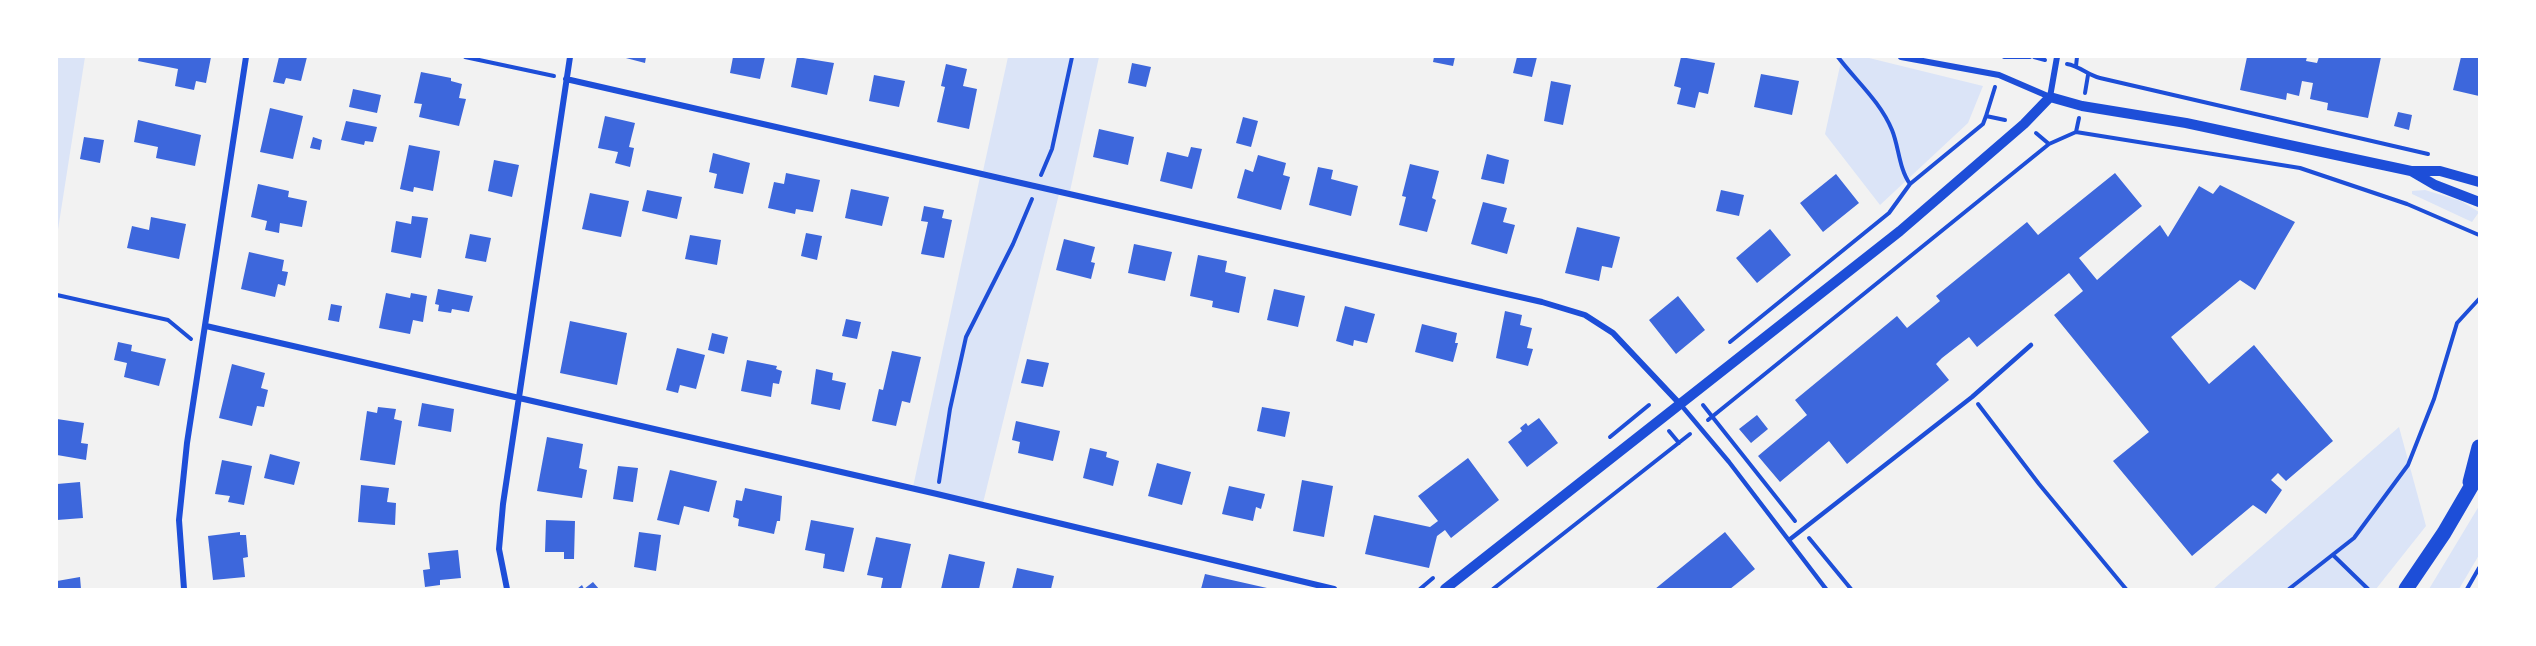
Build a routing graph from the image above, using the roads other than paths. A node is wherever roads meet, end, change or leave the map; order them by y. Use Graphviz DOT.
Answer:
graph roads {
  1 [pos="246,57"];
  2 [pos="570,57"];
  3 [pos="1901,57"];
  4 [pos="2057,60"];
  5 [pos="566,79"];
  6 [pos="2050,97"];
  7 [pos="2411,171"];
  8 [pos="2479,182"];
  9 [pos="2479,202"];
  10 [pos="206,327"];
  11 [pos="2031,345"];
  12 [pos="520,398"];
  13 [pos="1679,403"];
  14 [pos="2479,447"];
  15 [pos="2479,473"];
  16 [pos="2468,488"];
  17 [pos="1789,540"];
  18 [pos="184,589"];
  19 [pos="507,589"];
  20 [pos="1334,589"];
  21 [pos="1445,589"];
  22 [pos="1826,589"];
  23 [pos="2406,589"];
  1 -- 10 [label="street"];
  2 -- 5 [label="street"];
  3 -- 6 [label="street"];
  4 -- 6 [label="street"];
  5 -- 12 [label="street"];
  5 -- 13 [label="street"];
  6 -- 7 [label="street"];
  6 -- 13 [label="street"];
  7 -- 8 [label="street"];
  7 -- 9 [label="street"];
  10 -- 12 [label="street"];
  10 -- 18 [label="street"];
  11 -- 17 [label="lane"];
  12 -- 19 [label="street"];
  12 -- 20 [label="street"];
  13 -- 17 [label="lane"];
  13 -- 21 [label="street"];
  14 -- 16 [label="main road"];
  15 -- 16 [label="main road"];
  16 -- 23 [label="main road"];
  17 -- 22 [label="lane"];
}
